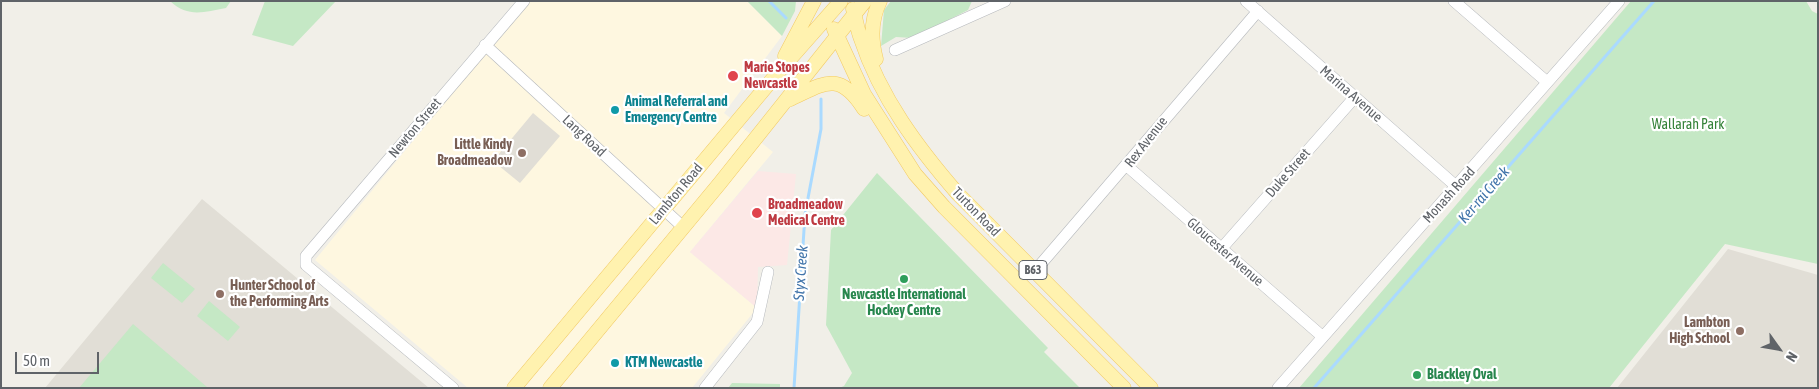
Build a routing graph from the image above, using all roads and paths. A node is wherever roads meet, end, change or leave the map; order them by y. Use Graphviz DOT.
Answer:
graph roads {
  1 [pos="524,1"];
  2 [pos="814,1"];
  3 [pos="841,1"];
  4 [pos="865,1"];
  5 [pos="880,1"];
  6 [pos="1005,1"];
  7 [pos="1246,1"];
  8 [pos="1454,1"];
  9 [pos="1619,1"];
  10 [pos="981,7"];
  11 [pos="829,8"];
  12 [pos="852,8"];
  13 [pos="1258,11"];
  14 [pos="837,36"];
  15 [pos="485,45"];
  16 [pos="895,50"];
  17 [pos="781,69"];
  18 [pos="878,79"];
  19 [pos="1547,82"];
  20 [pos="1355,97"];
  21 [pos="785,102"];
  22 [pos="895,143"];
  23 [pos="1127,166"];
  24 [pos="1457,187"];
  25 [pos="663,209"];
  26 [pos="683,227"];
  27 [pos="1221,249"];
  28 [pos="768,272"];
  29 [pos="1034,272"];
  30 [pos="1323,337"];
  31 [pos="453,388"];
  32 [pos="514,388"];
  33 [pos="550,388"];
  34 [pos="705,388"];
  35 [pos="1124,388"];
  36 [pos="1152,388"];
  37 [pos="1278,388"];
  1 -- 15 [label="street, Newton Street"];
  2 -- 17 [label="main road"];
  3 -- 11 [label="main road, Lambton Road"];
  4 -- 12 [label="main road, Lambton Road"];
  5 -- 18 [label="main road"];
  6 -- 10 [label="street"];
  7 -- 13 [label="street, Marina Avenue"];
  8 -- 19 [label="street"];
  9 -- 19 [label="street, Monash Road"];
  10 -- 16 [label="street"];
  11 -- 14 [label="main road, B63"];
  11 -- 17 [label="main road, Lambton Road"];
  12 -- 14 [label="main road, Lambton Road"];
  12 -- 18 [label="main road, Turton Road / B63"];
  13 -- 20 [label="street, Marina Avenue"];
  13 -- 23 [label="street, Rex Avenue"];
  14 -- 21 [label="main road, Lambton Road"];
  14 -- 22 [label="main road, Turton Road / B63"];
  15 -- 25 [label="street, Lang Road"];
  15 -- 31 [label="street, Newton Street"];
  17 -- 25 [label="main road, Lambton Road"];
  18 -- 29 [label="main road, Turton Road / B63"];
  19 -- 24 [label="street, Monash Road"];
  20 -- 24 [label="street, Marina Avenue"];
  20 -- 27 [label="street, Duke Street"];
  21 -- 22 [label="main road"];
  21 -- 26 [label="main road, Lambton Road"];
  22 -- 35 [label="main road, Turton Road / B63"];
  23 -- 27 [label="street, Gloucester Avenue"];
  23 -- 29 [label="street, Rex Avenue"];
  24 -- 30 [label="street, Monash Road"];
  25 -- 26 [label="street, Lang Road"];
  25 -- 32 [label="main road, Lambton Road"];
  26 -- 33 [label="main road, Lambton Road"];
  27 -- 30 [label="street, Gloucester Avenue"];
  28 -- 34 [label="street"];
  29 -- 36 [label="main road, Turton Road / B63"];
  30 -- 37 [label="street, Monash Road"];
}
